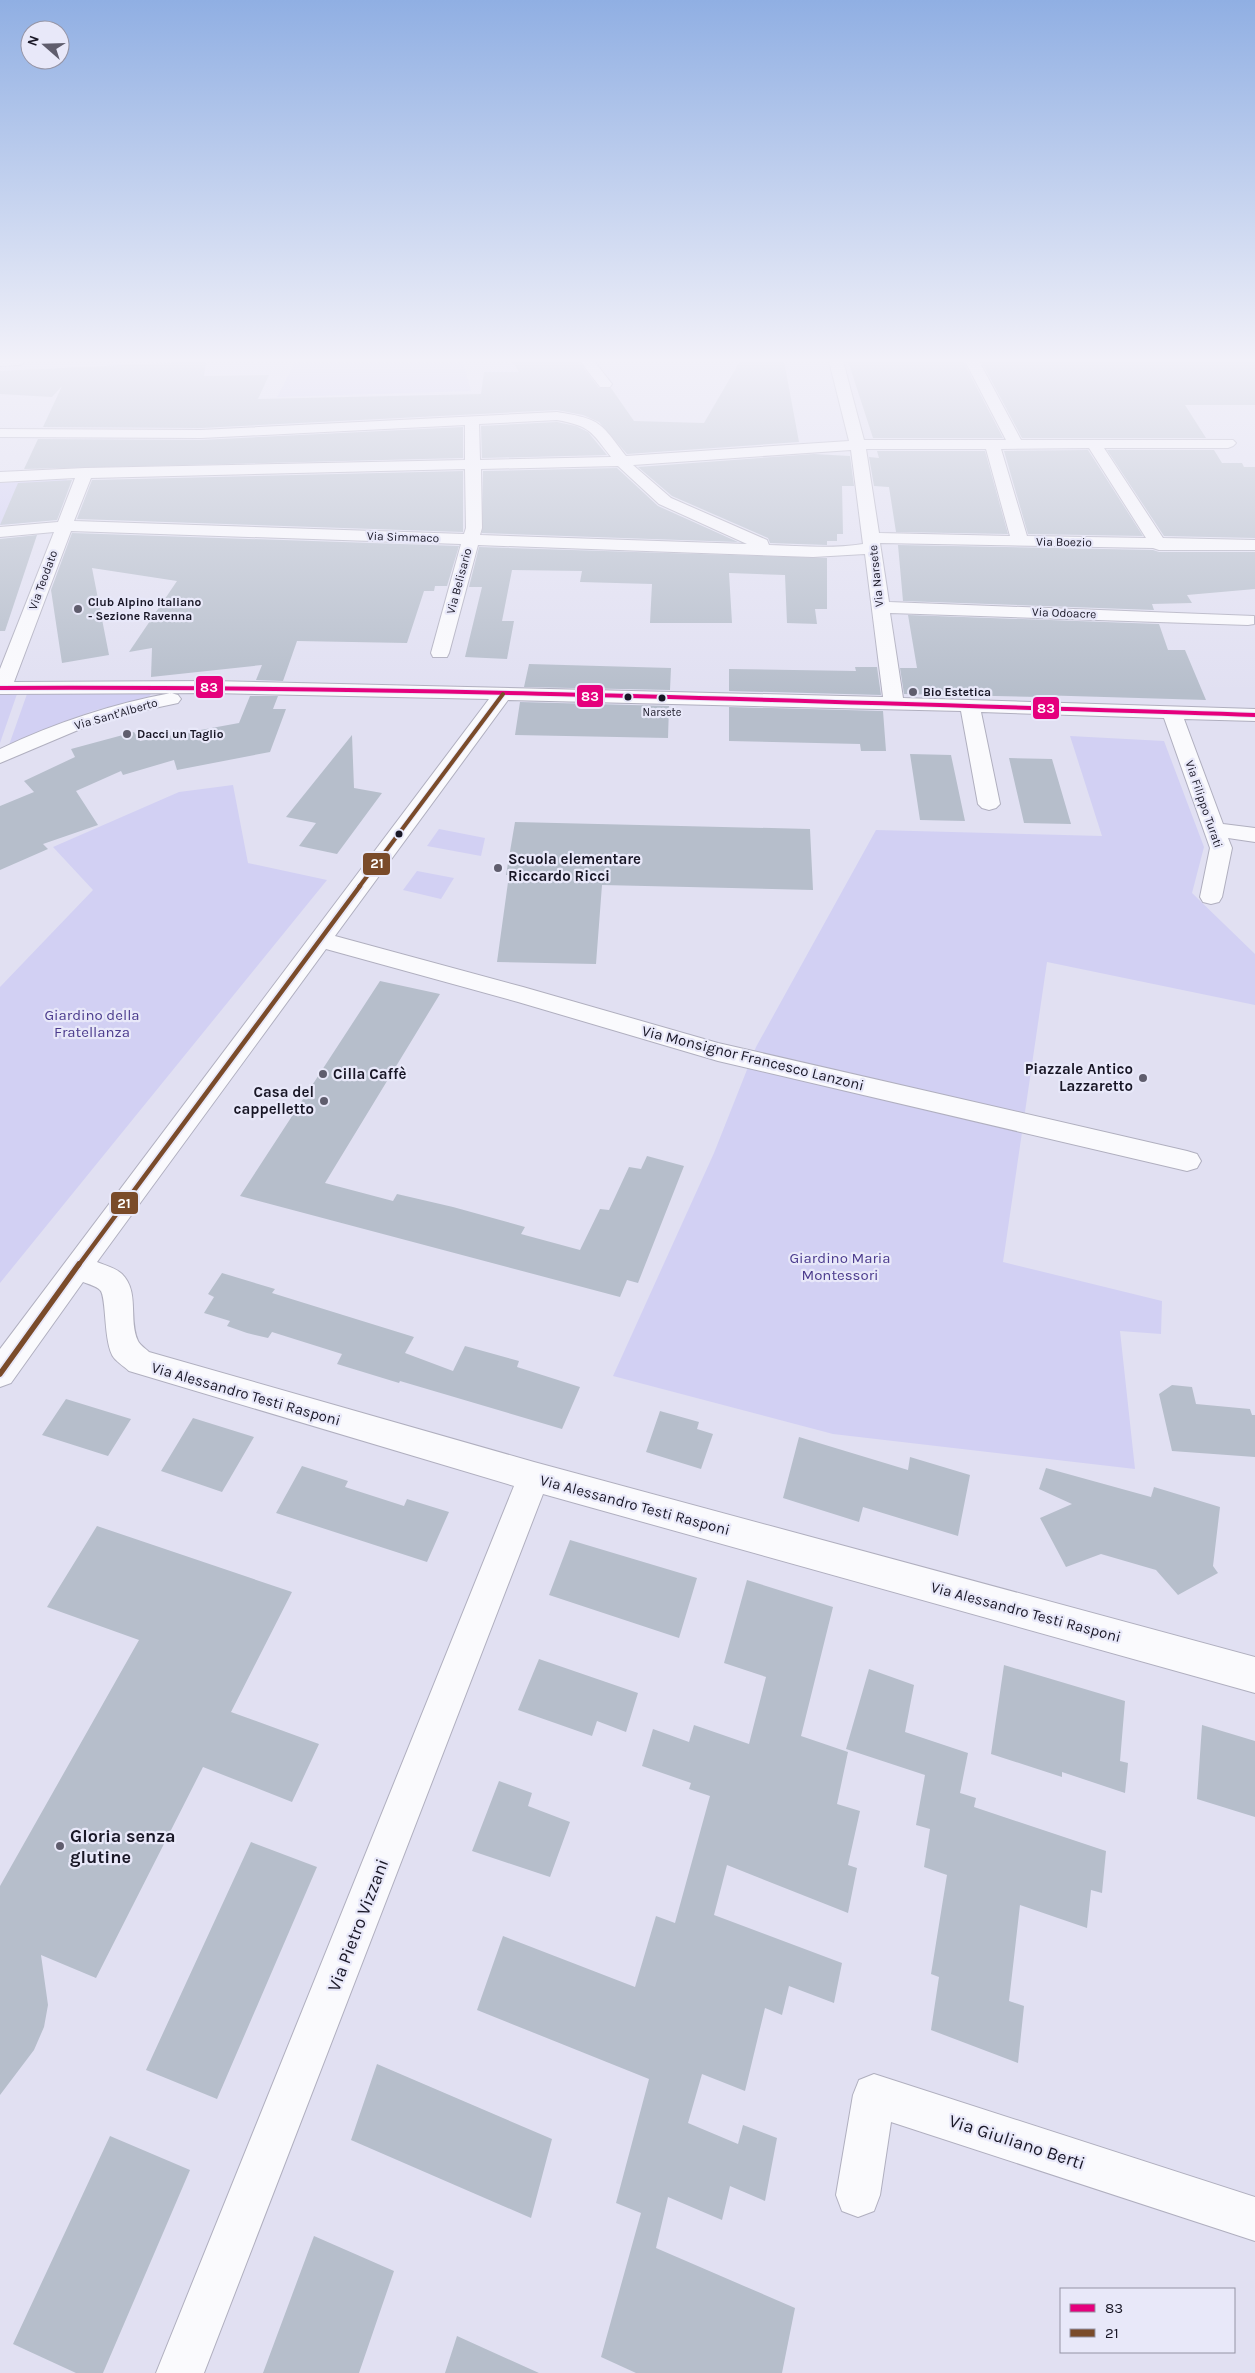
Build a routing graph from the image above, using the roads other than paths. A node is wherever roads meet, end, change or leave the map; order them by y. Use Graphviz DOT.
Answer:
graph roads {
  1 [pos="155,472"];
  2 [pos="473,472"];
  3 [pos="632,472"];
  4 [pos="862,472"];
  5 [pos="1000,472"];
  6 [pos="1112,472"];
  7 [pos="85,473"];
  8 [pos="0,478"];
  9 [pos="64,526"];
  10 [pos="0,532"];
  11 [pos="471,540"];
  12 [pos="1020,541"];
  13 [pos="873,543"];
  14 [pos="1160,545"];
  15 [pos="1255,545"];
  16 [pos="777,550"];
  17 [pos="806,553"];
  18 [pos="876,570"];
  19 [pos="879,606"];
  20 [pos="1248,620"];
  21 [pos="440,653"];
  22 [pos="1,688"];
  23 [pos="267,690"];
  24 [pos="503,694"];
  25 [pos="894,704"];
  26 [pos="970,706"];
  27 [pos="1172,713"];
  28 [pos="1255,715"];
  29 [pos="0,757"];
  30 [pos="989,804"];
  31 [pos="1215,830"];
  32 [pos="1255,835"];
  33 [pos="1211,897"];
  34 [pos="321,940"];
  35 [pos="1187,1161"];
  36 [pos="78,1266"];
  37 [pos="0,1374"];
  38 [pos="534,1477"];
  39 [pos="1255,1675"];
  40 [pos="858,2195"];
  41 [pos="1255,2219"];
  42 [pos="180,2373"];
  1 -- 7 [label="street"];
  2 -- 11 [label="street, Via Belisario"];
  3 -- 16 [label="street"];
  4 -- 13 [label="street, Via Narsete"];
  5 -- 12 [label="street"];
  6 -- 14 [label="street"];
  7 -- 8 [label="street"];
  7 -- 9 [label="street, Via Teodato"];
  9 -- 10 [label="street, Via Simmaco"];
  9 -- 11 [label="street, Via Simmaco"];
  9 -- 22 [label="street, Via Teodato"];
  11 -- 16 [label="street, Via Simmaco"];
  11 -- 21 [label="street, Via Belisario"];
  12 -- 13 [label="street, Via Boezio"];
  12 -- 14 [label="street, Via Boezio"];
  13 -- 17 [label="street, Via Simmaco"];
  13 -- 18 [label="street, Via Narsete"];
  14 -- 15 [label="street, Via Boezio"];
  16 -- 17 [label="street, Via Simmaco"];
  17 -- 18 [label="street, Via Simmaco"];
  18 -- 19 [label="street, Via Narsete"];
  19 -- 20 [label="street, Via Odoacre"];
  19 -- 25 [label="street, Via Narsete"];
  22 -- 23 [label="street, Via Sant'Alberto"];
  23 -- 24 [label="street, Via Sant'Alberto"];
  23 -- 29 [label="street, Via Sant'Alberto"];
  24 -- 25 [label="street, Via Sant'Alberto"];
  24 -- 34 [label="street"];
  25 -- 26 [label="street, Via Sant'Alberto"];
  26 -- 27 [label="street, Via Sant'Alberto"];
  26 -- 30 [label="street"];
  27 -- 28 [label="street, Via Sant'Alberto"];
  27 -- 31 [label="street, Via Filippo Turati"];
  31 -- 32 [label="street"];
  31 -- 33 [label="street, Via Filippo Turati"];
  34 -- 35 [label="street, Via Monsignor Francesco Lanzoni"];
  34 -- 36 [label="street"];
  36 -- 37 [label="street"];
  36 -- 38 [label="street, Via Alessandro Testi Rasponi"];
  38 -- 39 [label="street, Via Alessandro Testi Rasponi"];
  38 -- 42 [label="street, Via Pietro Vizzani"];
  40 -- 41 [label="street, Via Giuliano Berti"];
}
